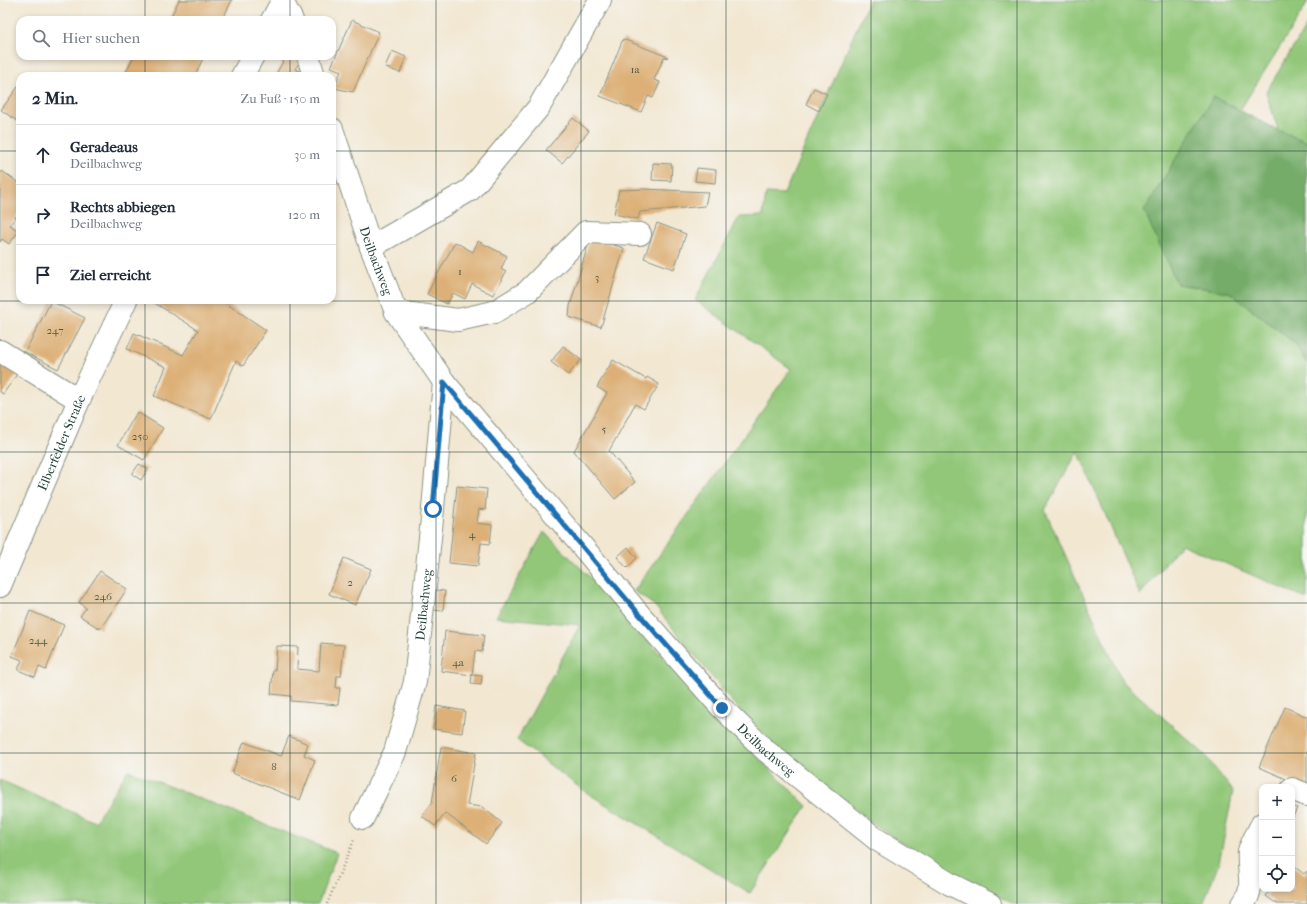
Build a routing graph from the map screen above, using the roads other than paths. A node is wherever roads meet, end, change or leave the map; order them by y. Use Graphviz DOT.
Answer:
graph roads {
  1 [pos="600,0"];
  2 [pos="279,7"];
  3 [pos="288,16"];
  4 [pos="251,60"];
  5 [pos="309,60"];
  6 [pos="244,72"];
  7 [pos="313,72"];
  8 [pos="336,140"];
  9 [pos="640,234"];
  10 [pos="371,246"];
  11 [pos="124,304"];
  12 [pos="396,312"];
  13 [pos="0,351"];
  14 [pos="444,382"];
  15 [pos="79,400"];
  16 [pos="0,586"];
  17 [pos="1295,790"];
  18 [pos="1307,795"];
  19 [pos="363,818"];
  20 [pos="1259,830"];
  21 [pos="990,904"];
  22 [pos="1243,904"];
  1 -- 10 [label="street"];
  2 -- 3 [label="street"];
  4 -- 6 [label="street"];
  5 -- 7 [label="street"];
  8 -- 10 [label="street, Deilbachweg"];
  9 -- 12 [label="street"];
  10 -- 12 [label="street, Deilbachweg"];
  11 -- 15 [label="street, Elberfelder Straße"];
  12 -- 14 [label="street, Deilbachweg"];
  13 -- 15 [label="street"];
  14 -- 19 [label="street, Deilbachweg"];
  14 -- 21 [label="street, Deilbachweg"];
  15 -- 16 [label="street, Elberfelder Straße"];
  17 -- 18 [label="street"];
  20 -- 22 [label="street"];
}
